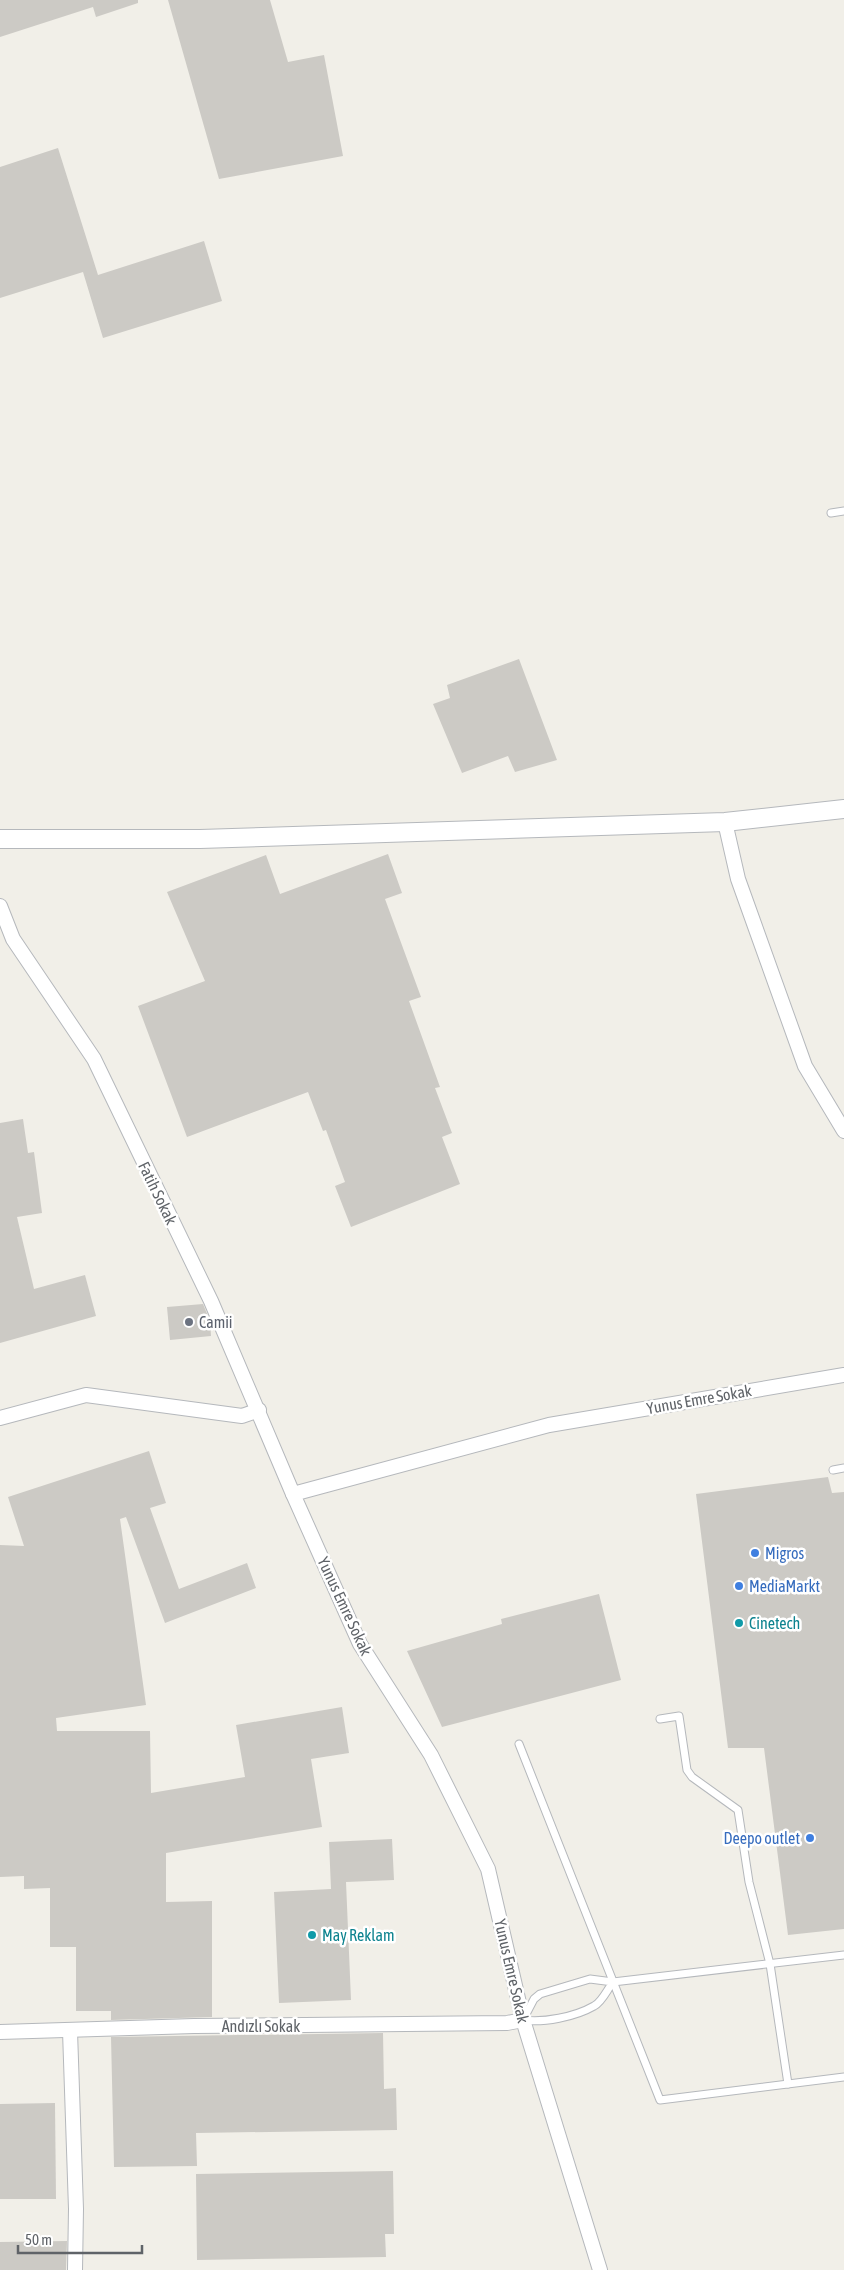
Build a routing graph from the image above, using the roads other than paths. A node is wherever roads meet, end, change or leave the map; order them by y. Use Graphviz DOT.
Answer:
graph roads {
  1 [pos="844,511"];
  2 [pos="831,513"];
  3 [pos="844,810"];
  4 [pos="725,822"];
  5 [pos="0,839"];
  6 [pos="0,906"];
  7 [pos="844,1131"];
  8 [pos="844,1375"];
  9 [pos="259,1410"];
  10 [pos="0,1418"];
  11 [pos="844,1468"];
  12 [pos="834,1470"];
  13 [pos="293,1494"];
  14 [pos="660,1719"];
  15 [pos="519,1744"];
  16 [pos="844,1956"];
  17 [pos="770,1964"];
  18 [pos="612,1982"];
  19 [pos="522,2020"];
  20 [pos="70,2031"];
  21 [pos="0,2032"];
  22 [pos="844,2076"];
  23 [pos="788,2084"];
  24 [pos="75,2270"];
  25 [pos="600,2270"];
  1 -- 2 [label="lane"];
  3 -- 4 [label="street"];
  4 -- 5 [label="street"];
  4 -- 7 [label="street"];
  6 -- 9 [label="street, Fatih Sokak"];
  8 -- 13 [label="street, Yunus Emre Sokak"];
  9 -- 10 [label="street"];
  9 -- 13 [label="street, Fatih Sokak"];
  11 -- 12 [label="lane"];
  13 -- 19 [label="street, Yunus Emre Sokak"];
  14 -- 17 [label="lane"];
  15 -- 18 [label="lane"];
  16 -- 17 [label="lane"];
  17 -- 18 [label="lane"];
  17 -- 23 [label="lane"];
  18 -- 19 [label="lane"];
  18 -- 19 [label="lane"];
  18 -- 23 [label="lane"];
  19 -- 20 [label="street, Andızlı Sokak"];
  19 -- 25 [label="street, Yunus Emre Sokak"];
  20 -- 21 [label="street, Andızlı Sokak"];
  20 -- 24 [label="street"];
  22 -- 23 [label="lane"];
}
